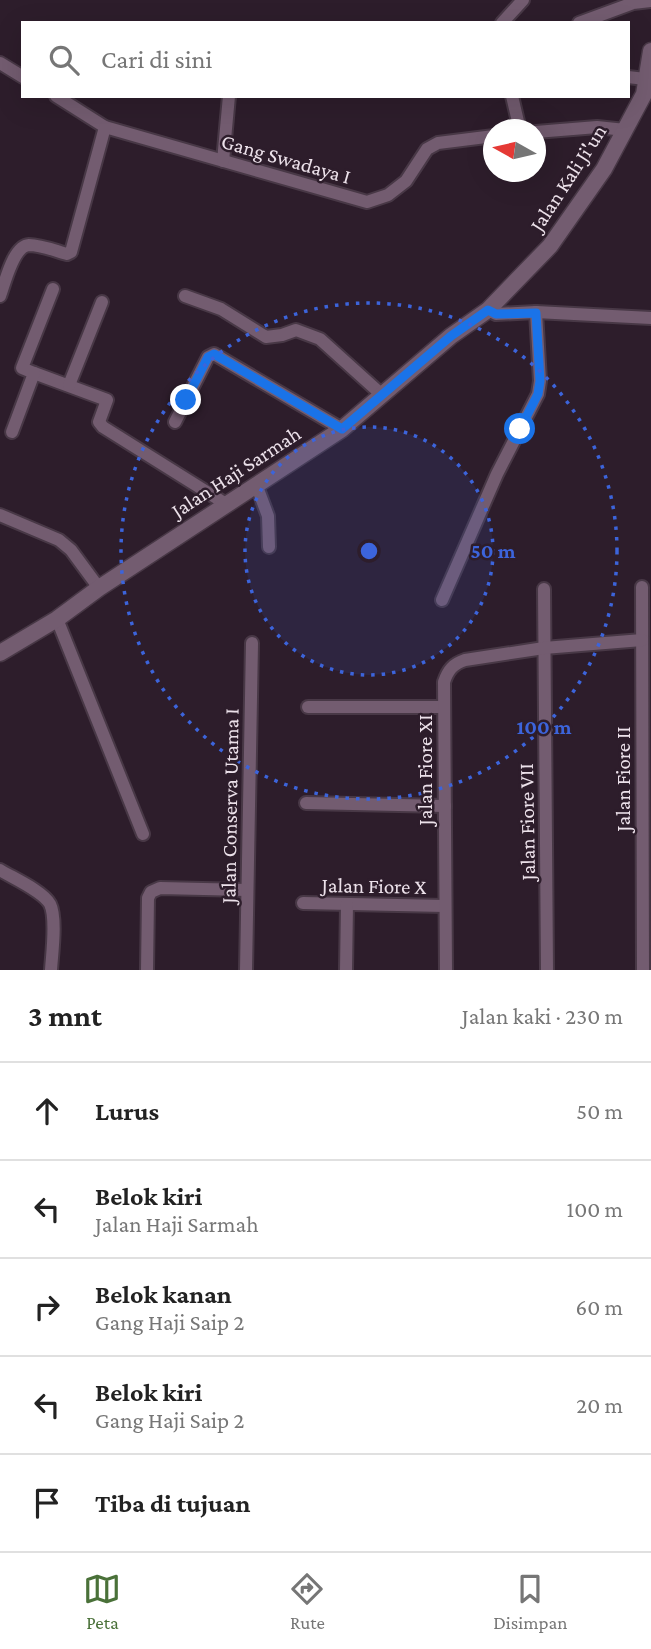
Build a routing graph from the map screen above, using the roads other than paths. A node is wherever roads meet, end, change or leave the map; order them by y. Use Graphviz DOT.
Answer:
graph roads {
  1 [pos="523,0"];
  2 [pos="651,1"];
  3 [pos="504,21"];
  4 [pos="585,21"];
  5 [pos="651,51"];
  6 [pos="0,63"];
  7 [pos="21,76"];
  8 [pos="637,78"];
  9 [pos="59,98"];
  10 [pos="229,98"];
  11 [pos="512,98"];
  12 [pos="517,119"];
  13 [pos="105,127"];
  14 [pos="625,130"];
  15 [pos="546,131"];
  16 [pos="483,138"];
  17 [pos="223,161"];
  18 [pos="53,289"];
  19 [pos="0,296"];
  20 [pos="185,296"];
  21 [pos="102,302"];
  22 [pos="488,310"];
  23 [pos="536,313"];
  24 [pos="651,317"];
  25 [pos="34,373"];
  26 [pos="69,385"];
  27 [pos="381,394"];
  28 [pos="175,422"];
  29 [pos="342,429"];
  30 [pos="12,432"];
  31 [pos="256,484"];
  32 [pos="226,504"];
  33 [pos="0,515"];
  34 [pos="269,547"];
  35 [pos="642,587"];
  36 [pos="99,588"];
  37 [pos="544,589"];
  38 [pos="442,600"];
  39 [pos="57,619"];
  40 [pos="642,640"];
  41 [pos="252,643"];
  42 [pos="544,648"];
  43 [pos="0,653"];
  44 [pos="308,707"];
  45 [pos="444,707"];
  46 [pos="647,748"];
  47 [pos="306,803"];
  48 [pos="445,806"];
  49 [pos="143,834"];
  50 [pos="0,870"];
  51 [pos="247,890"];
  52 [pos="303,903"];
  53 [pos="347,904"];
  54 [pos="445,906"];
  55 [pos="51,970"];
  56 [pos="148,970"];
  57 [pos="246,970"];
  58 [pos="346,970"];
  59 [pos="446,970"];
  60 [pos="547,970"];
  61 [pos="643,970"];
  1 -- 3 [label="street"];
  2 -- 4 [label="street"];
  5 -- 8 [label="street, Jalan Kali Ji'un"];
  6 -- 7 [label="street"];
  8 -- 14 [label="street, Jalan Kali Ji'un"];
  9 -- 13 [label="street, Gang Swadaya I"];
  10 -- 17 [label="street"];
  11 -- 12 [label="street"];
  13 -- 17 [label="street, Gang Swadaya I"];
  13 -- 19 [label="street"];
  14 -- 15 [label="street"];
  14 -- 22 [label="street, Jalan Kali Ji'un"];
  16 -- 17 [label="street, Gang Swadaya I"];
  18 -- 25 [label="street"];
  20 -- 27 [label="street"];
  21 -- 26 [label="street"];
  22 -- 23 [label="street"];
  22 -- 27 [label="street, Jalan Haji Sarmah"];
  23 -- 24 [label="street"];
  23 -- 38 [label="street"];
  25 -- 26 [label="street"];
  25 -- 30 [label="street"];
  26 -- 32 [label="street"];
  27 -- 29 [label="street, Jalan Haji Sarmah"];
  28 -- 29 [label="street"];
  29 -- 31 [label="street, Jalan Haji Sarmah"];
  31 -- 32 [label="street, Jalan Haji Sarmah"];
  31 -- 34 [label="street"];
  32 -- 36 [label="street, Jalan Haji Sarmah"];
  33 -- 36 [label="street"];
  35 -- 40 [label="street, Jalan Fiore II"];
  36 -- 39 [label="street, Jalan Haji Sarmah"];
  37 -- 42 [label="street, Jalan Fiore VII"];
  39 -- 43 [label="street, Jalan Haji Sarmah"];
  39 -- 49 [label="street"];
  40 -- 42 [label="street, Jalan Fiore XI"];
  40 -- 46 [label="street, Jalan Fiore II"];
  41 -- 51 [label="street, Jalan Conserva Utama I"];
  42 -- 45 [label="street, Jalan Fiore XI"];
  42 -- 60 [label="street, Jalan Fiore VII"];
  44 -- 45 [label="street"];
  45 -- 48 [label="street, Jalan Fiore XI"];
  46 -- 61 [label="street, Jalan Fiore II"];
  47 -- 48 [label="street"];
  48 -- 54 [label="street, Jalan Fiore XI"];
  50 -- 55 [label="street"];
  51 -- 56 [label="street"];
  51 -- 57 [label="street, Jalan Conserva Utama I"];
  52 -- 53 [label="street, Jalan Fiore X"];
  53 -- 54 [label="street, Jalan Fiore X"];
  53 -- 58 [label="street"];
  54 -- 59 [label="street, Jalan Fiore XI"];
}
